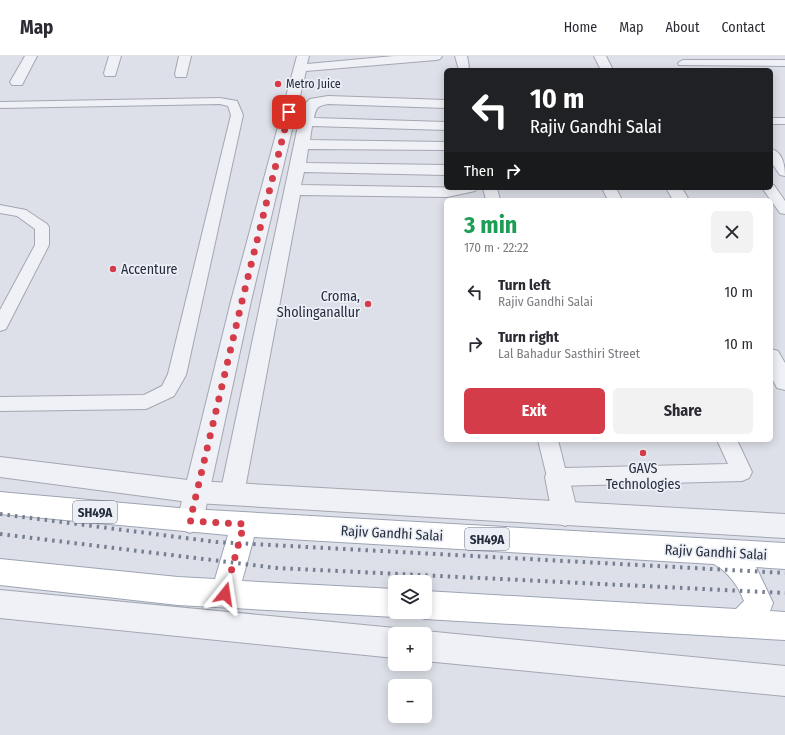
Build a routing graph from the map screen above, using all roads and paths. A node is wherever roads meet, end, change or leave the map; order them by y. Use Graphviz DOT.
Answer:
graph roads {
  1 [pos="31,56"];
  2 [pos="115,56"];
  3 [pos="185,56"];
  4 [pos="436,56"];
  5 [pos="600,57"];
  6 [pos="302,62"];
  7 [pos="687,63"];
  8 [pos="785,63"];
  9 [pos="606,68"];
  10 [pos="110,73"];
  11 [pos="181,74"];
  12 [pos="17,82"];
  13 [pos="444,104"];
  14 [pos="0,105"];
  15 [pos="773,121"];
  16 [pos="785,121"];
  17 [pos="306,122"];
  18 [pos="444,126"];
  19 [pos="302,144"];
  20 [pos="444,146"];
  21 [pos="773,156"];
  22 [pos="297,167"];
  23 [pos="444,170"];
  24 [pos="785,172"];
  25 [pos="292,190"];
  26 [pos="458,190"];
  27 [pos="770,190"];
  28 [pos="0,208"];
  29 [pos="785,210"];
  30 [pos="0,325"];
  31 [pos="773,361"];
  32 [pos="785,382"];
  33 [pos="0,404"];
  34 [pos="548,442"];
  35 [pos="728,442"];
  36 [pos="0,467"];
  37 [pos="557,477"];
  38 [pos="196,492"];
  39 [pos="232,494"];
  40 [pos="0,503"];
  41 [pos="564,514"];
  42 [pos="190,521"];
  43 [pos="244,524"];
  44 [pos="785,526"];
  45 [pos="718,552"];
  46 [pos="785,556"];
  47 [pos="0,572"];
  48 [pos="225,594"];
  49 [pos="0,604"];
  50 [pos="388,604"];
  51 [pos="432,605"];
  52 [pos="740,624"];
  53 [pos="785,626"];
  54 [pos="388,642"];
  55 [pos="432,647"];
  56 [pos="785,681"];
  1 -- 12 [label="street"];
  2 -- 10 [label="street"];
  3 -- 11 [label="street"];
  4 -- 6 [label="street"];
  5 -- 9 [label="street"];
  6 -- 38 [label="street"];
  7 -- 8 [label="lane"];
  13 -- 17 [label="street"];
  14 -- 33 [label="lane"];
  15 -- 16 [label="lane"];
  17 -- 18 [label="street"];
  17 -- 19 [label="street"];
  19 -- 20 [label="street"];
  19 -- 22 [label="street"];
  21 -- 24 [label="lane"];
  22 -- 23 [label="street"];
  22 -- 25 [label="street"];
  25 -- 26 [label="street"];
  25 -- 39 [label="street"];
  27 -- 29 [label="lane"];
  28 -- 30 [label="lane"];
  31 -- 32 [label="street"];
  34 -- 37 [label="lane"];
  35 -- 37 [label="lane"];
  36 -- 38 [label="street"];
  37 -- 41 [label="street"];
  38 -- 39 [label="street"];
  38 -- 42 [label="street"];
  39 -- 41 [label="street"];
  40 -- 42 [label="main road, Rajiv Gandhi Salai / SH49A"];
  41 -- 44 [label="street"];
  42 -- 43 [label="main road, Rajiv Gandhi Salai / SH49A"];
  43 -- 45 [label="main road, Rajiv Gandhi Salai / SH49A"];
  43 -- 48 [label="main road"];
  45 -- 46 [label="main road, Rajiv Gandhi Salai / SH49A"];
  45 -- 52 [label="main road"];
  47 -- 48 [label="main road"];
  48 -- 50 [label="main road"];
  49 -- 54 [label="street"];
  51 -- 52 [label="main road"];
  52 -- 53 [label="main road"];
  55 -- 56 [label="street"];
}
